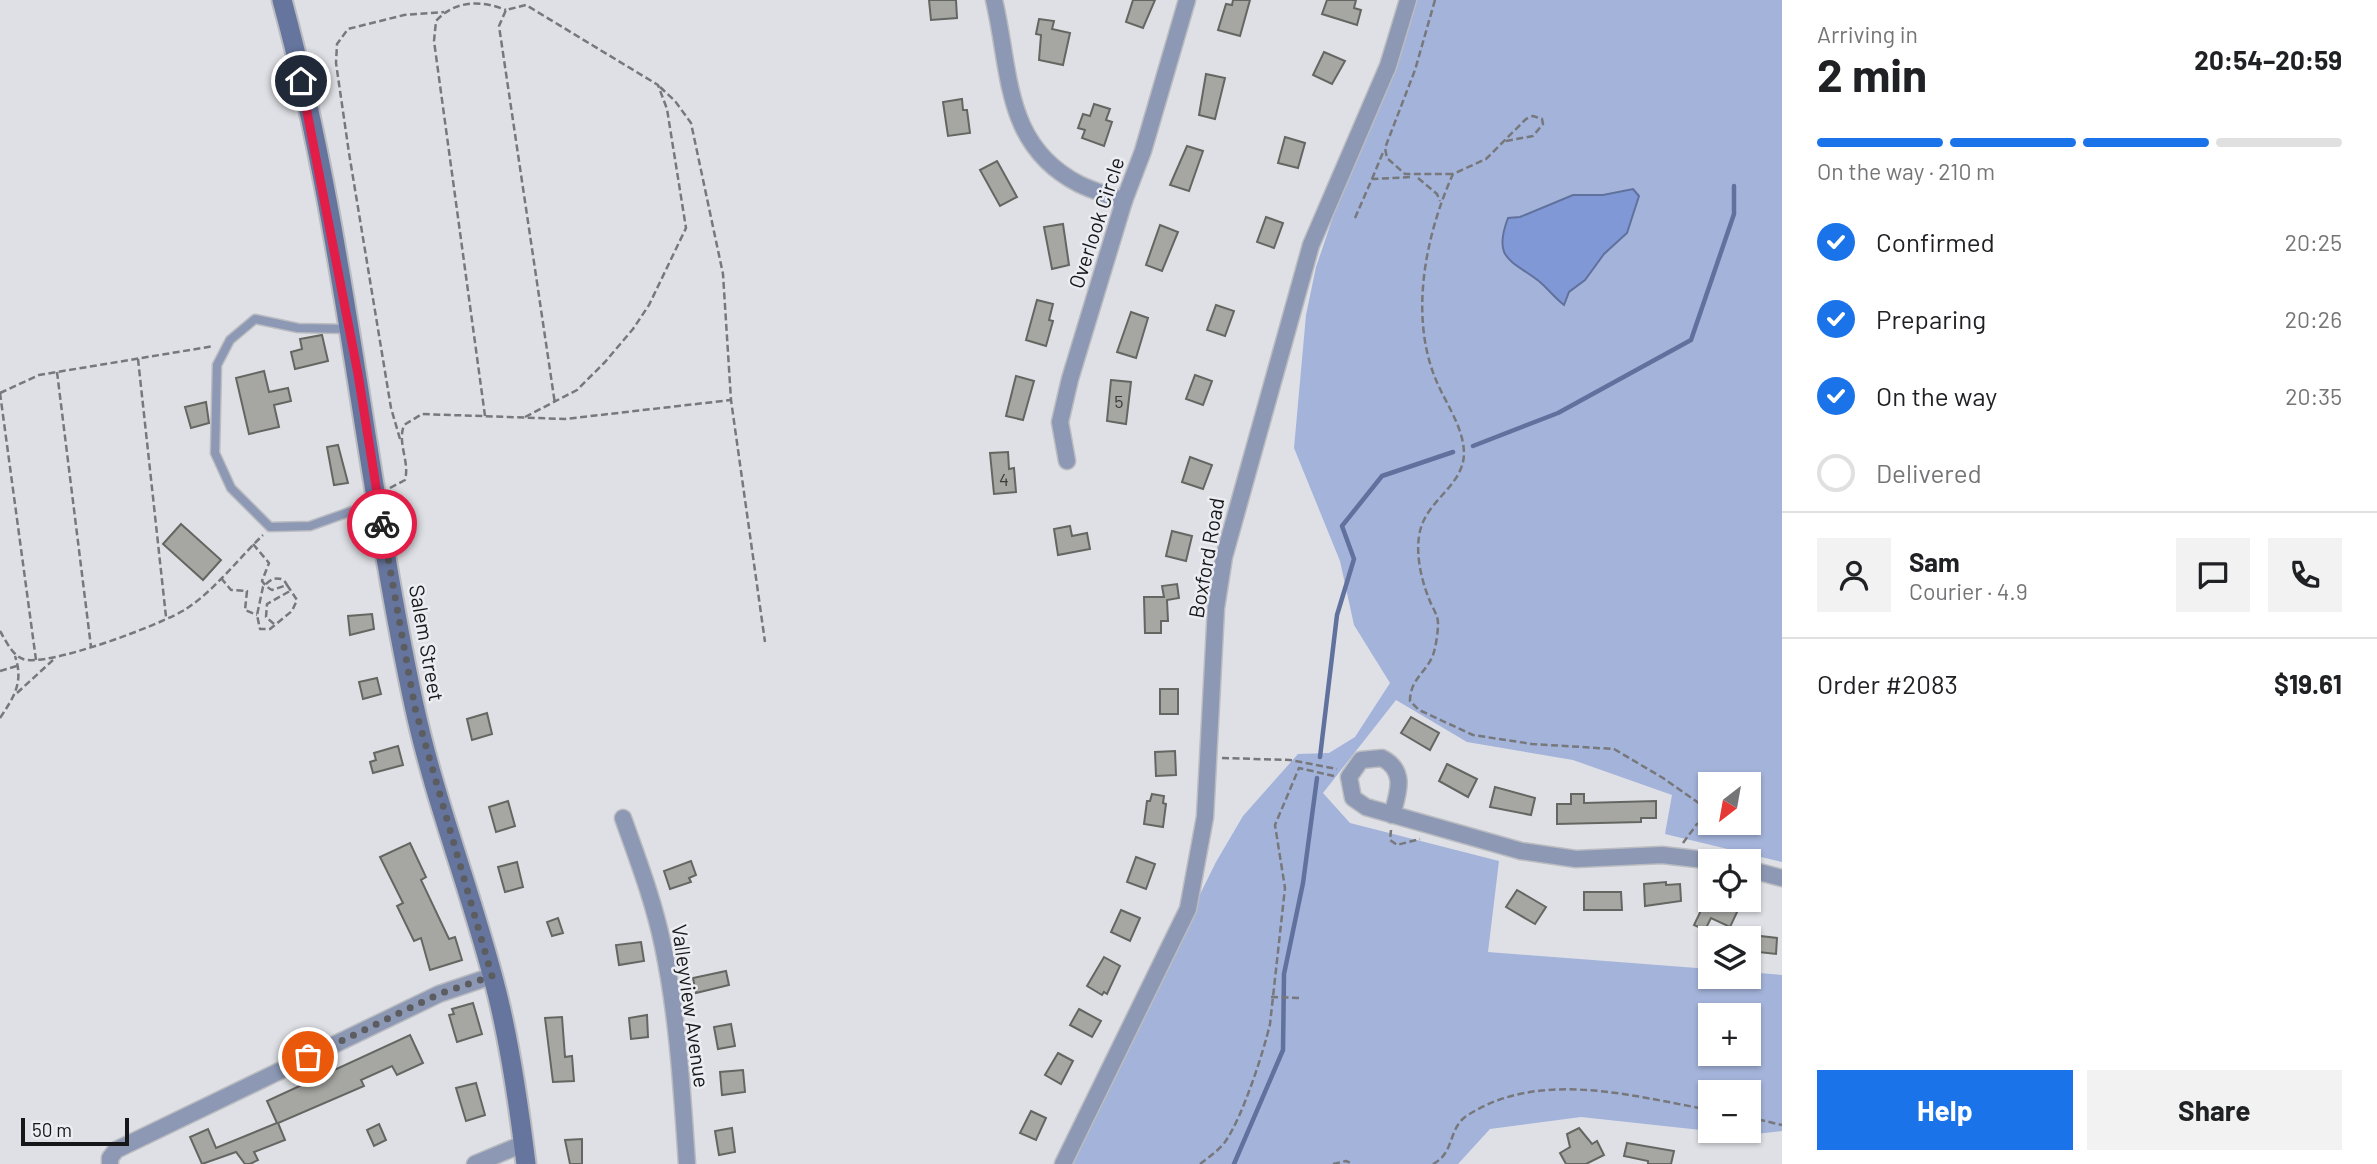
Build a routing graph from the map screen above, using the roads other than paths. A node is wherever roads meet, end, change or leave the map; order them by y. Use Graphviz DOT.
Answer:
graph roads {
  1 [pos="282,0"];
  2 [pos="994,0"];
  3 [pos="1187,0"];
  4 [pos="1408,0"];
  5 [pos="1124,201"];
  6 [pos="350,329"];
  7 [pos="1068,461"];
  8 [pos="378,500"];
  9 [pos="623,818"];
  10 [pos="1391,818"];
  11 [pos="1698,858"];
  12 [pos="1761,872"];
  13 [pos="1782,878"];
  14 [pos="492,976"];
  15 [pos="525,1154"];
  16 [pos="110,1161"];
  17 [pos="475,1164"];
  18 [pos="687,1164"];
  19 [pos="1063,1164"];
  1 -- 6 [label="main road, Salem Street"];
  2 -- 5 [label="street"];
  3 -- 5 [label="street, Overlook Circle"];
  4 -- 19 [label="street, Boxford Road"];
  5 -- 7 [label="street, Overlook Circle"];
  6 -- 8 [label="main road, Salem Street"];
  6 -- 8 [label="lane"];
  8 -- 14 [label="main road, Salem Street"];
  9 -- 18 [label="street, Valleyview Avenue"];
  10 -- 10 [label="street"];
  10 -- 11 [label="street"];
  12 -- 13 [label="street"];
  14 -- 15 [label="main road, Salem Street"];
  14 -- 16 [label="street"];
  15 -- 17 [label="street"];
}
